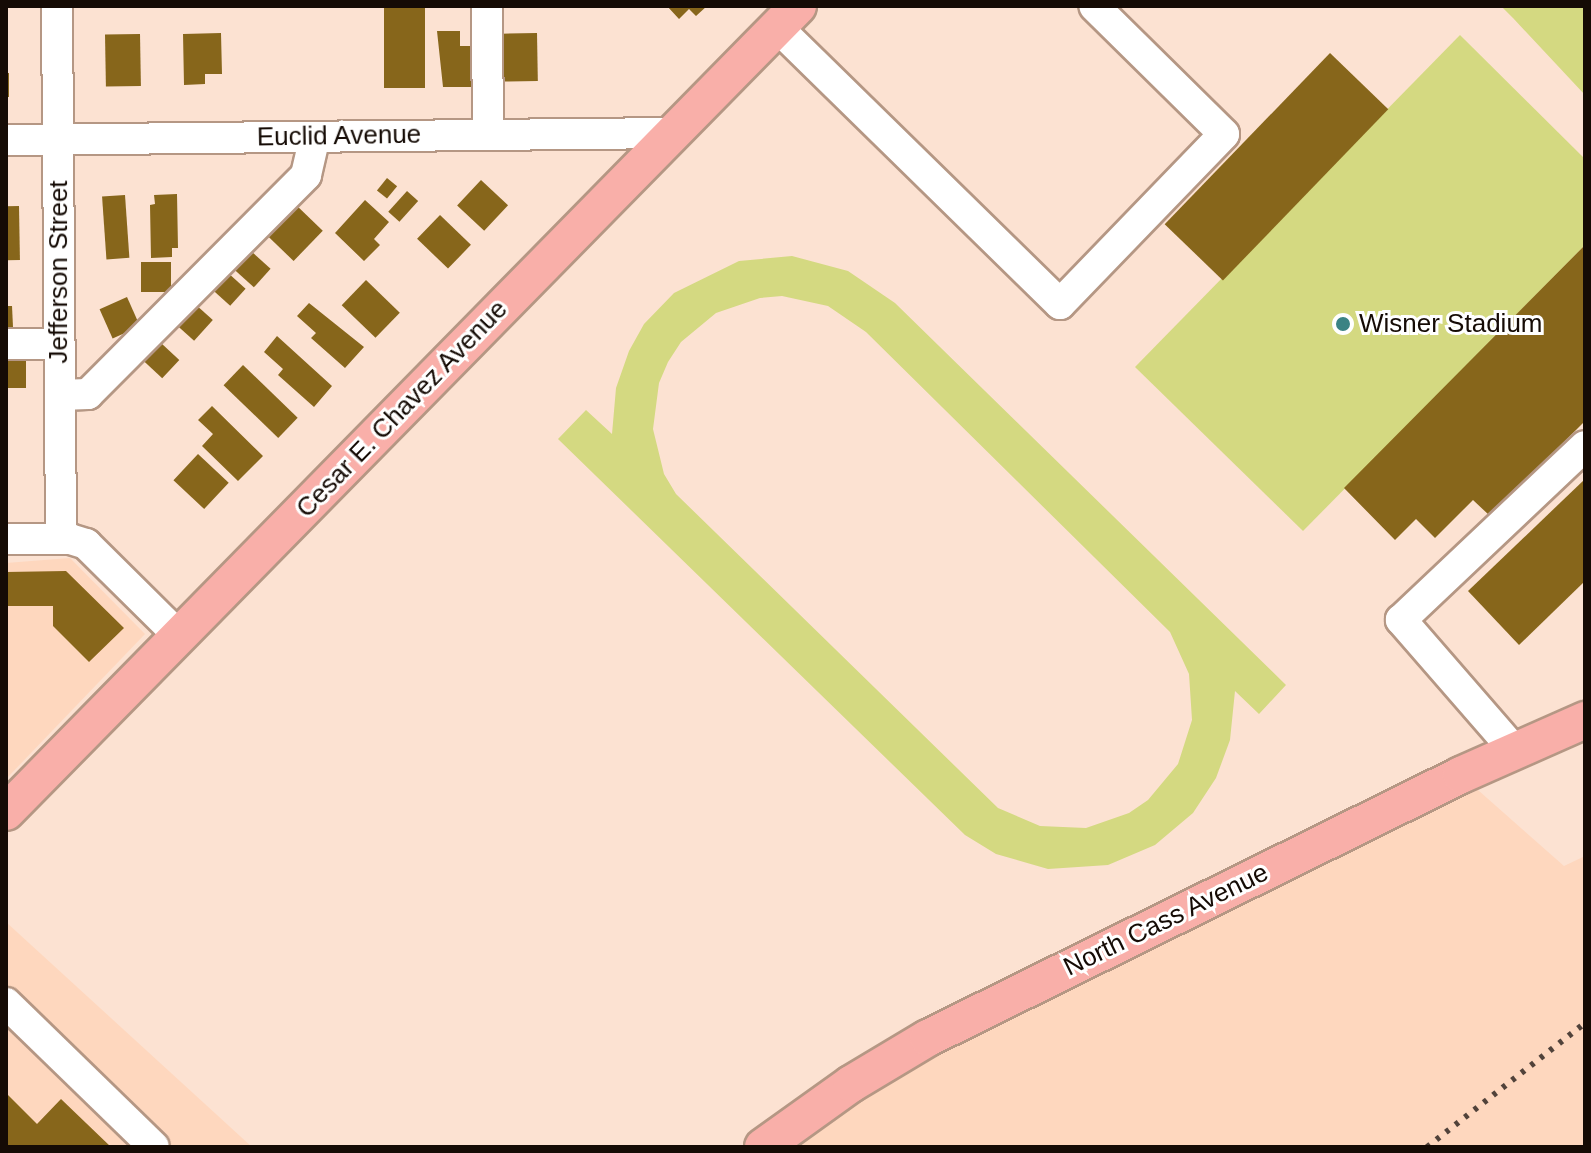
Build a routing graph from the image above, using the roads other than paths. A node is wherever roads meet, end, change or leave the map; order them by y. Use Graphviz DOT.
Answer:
graph roads {
  1 [pos="57,6"];
  2 [pos="487,6"];
  3 [pos="1094,6"];
  4 [pos="787,17"];
  5 [pos="673,133"];
  6 [pos="488,135"];
  7 [pos="315,137"];
  8 [pos="58,139"];
  9 [pos="6,140"];
  10 [pos="6,344"];
  11 [pos="59,344"];
  12 [pos="60,395"];
  13 [pos="1585,446"];
  14 [pos="6,539"];
  15 [pos="61,539"];
  16 [pos="179,636"];
  17 [pos="1585,720"];
  18 [pos="1515,751"];
  19 [pos="6,812"];
  20 [pos="6,1003"];
  21 [pos="154,1147"];
  22 [pos="763,1147"];
  1 -- 8 [label="street, Jefferson Street"];
  2 -- 6 [label="street"];
  3 -- 4 [label="street"];
  4 -- 5 [label="main road, Cesar E. Chavez Avenue"];
  5 -- 6 [label="street, Euclid Avenue"];
  5 -- 16 [label="main road, Cesar E. Chavez Avenue"];
  6 -- 7 [label="street, Euclid Avenue"];
  7 -- 8 [label="street, Euclid Avenue"];
  7 -- 12 [label="street"];
  8 -- 9 [label="street, Euclid Avenue"];
  8 -- 11 [label="street, Jefferson Street"];
  10 -- 11 [label="street"];
  11 -- 12 [label="street, Jefferson Street"];
  12 -- 15 [label="street, Jefferson Street"];
  13 -- 18 [label="street"];
  14 -- 15 [label="street"];
  15 -- 16 [label="street"];
  16 -- 19 [label="main road, Cesar E. Chavez Avenue"];
  17 -- 18 [label="main road, North Cass Avenue"];
  18 -- 22 [label="main road, North Cass Avenue"];
  20 -- 21 [label="street"];
}
